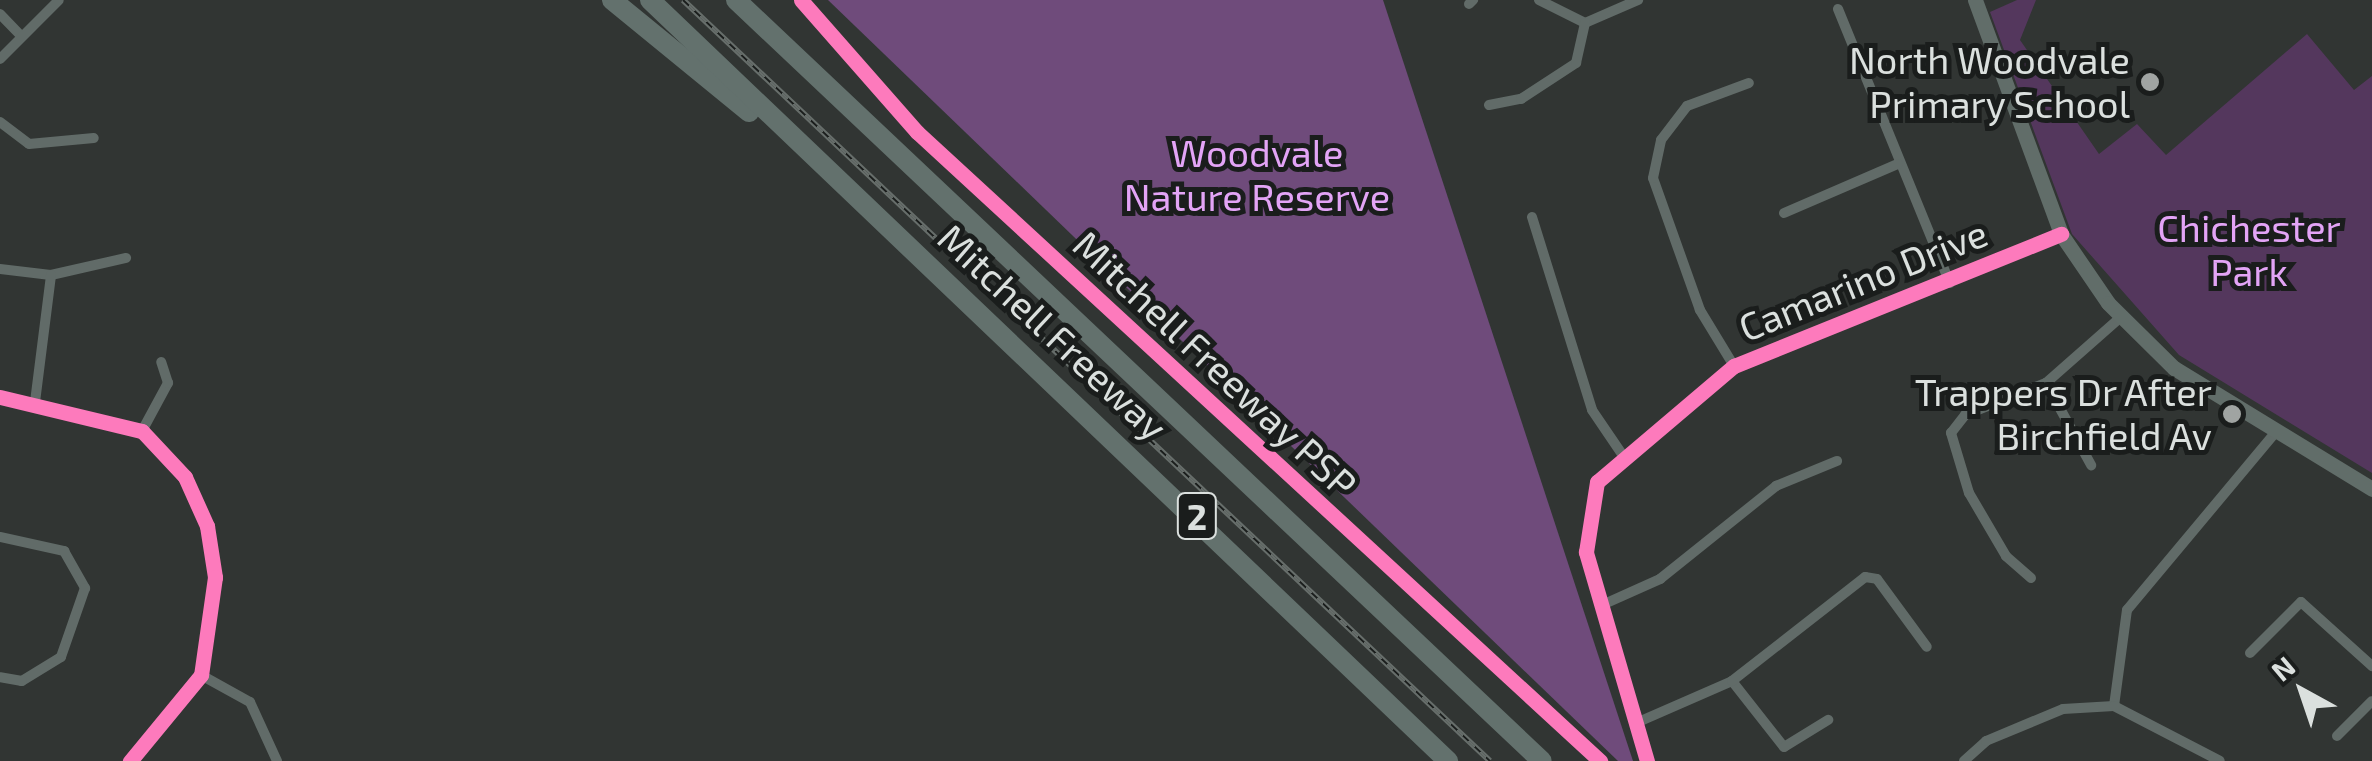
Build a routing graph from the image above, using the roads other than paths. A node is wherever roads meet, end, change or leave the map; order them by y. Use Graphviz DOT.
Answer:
graph roads {
  1 [pos="59,0"];
  2 [pos="612,0"];
  3 [pos="650,0"];
  4 [pos="736,0"];
  5 [pos="1539,0"];
  6 [pos="1638,0"];
  7 [pos="1977,1"];
  8 [pos="1838,9"];
  9 [pos="0,14"];
  10 [pos="1585,22"];
  11 [pos="20,35"];
  12 [pos="0,59"];
  13 [pos="1749,83"];
  14 [pos="1489,105"];
  15 [pos="0,122"];
  16 [pos="94,138"];
  17 [pos="807,154"];
  18 [pos="1898,164"];
  19 [pos="1784,214"];
  20 [pos="1532,217"];
  21 [pos="2062,234"];
  22 [pos="126,258"];
  23 [pos="0,269"];
  24 [pos="51,276"];
  25 [pos="1950,283"];
  26 [pos="2122,316"];
  27 [pos="161,362"];
  28 [pos="1734,366"];
  29 [pos="2046,383"];
  30 [pos="0,397"];
  31 [pos="35,402"];
  32 [pos="142,432"];
  33 [pos="2274,432"];
  34 [pos="1624,457"];
  35 [pos="1837,461"];
  36 [pos="2091,465"];
  37 [pos="2372,489"];
  38 [pos="0,537"];
  39 [pos="2031,578"];
  40 [pos="1602,605"];
  41 [pos="1927,647"];
  42 [pos="2250,653"];
  43 [pos="2372,666"];
  44 [pos="201,674"];
  45 [pos="0,676"];
  46 [pos="1732,680"];
  47 [pos="2372,702"];
  48 [pos="2114,706"];
  49 [pos="1828,720"];
  50 [pos="1636,724"];
  51 [pos="2337,736"];
  52 [pos="130,761"];
  53 [pos="277,761"];
  54 [pos="1448,761"];
  55 [pos="1542,761"];
  56 [pos="1647,761"];
  57 [pos="1964,761"];
  58 [pos="2220,761"];
  1 -- 11 [label="street"];
  2 -- 17 [label="highway"];
  3 -- 17 [label="highway, Mitchell Freeway / 2"];
  4 -- 55 [label="highway, Mitchell Freeway / 2"];
  5 -- 10 [label="street"];
  6 -- 10 [label="street"];
  7 -- 21 [label="main road"];
  8 -- 18 [label="street"];
  9 -- 11 [label="street"];
  10 -- 14 [label="street"];
  11 -- 12 [label="street"];
  13 -- 28 [label="street"];
  15 -- 16 [label="street"];
  17 -- 54 [label="highway, Mitchell Freeway / 2"];
  18 -- 19 [label="street"];
  18 -- 25 [label="street"];
  20 -- 34 [label="street"];
  21 -- 25 [label="street, Camarino Drive"];
  21 -- 26 [label="main road"];
  22 -- 24 [label="street"];
  23 -- 24 [label="street"];
  24 -- 31 [label="street"];
  25 -- 28 [label="street, Camarino Drive"];
  26 -- 29 [label="street"];
  26 -- 33 [label="main road"];
  27 -- 32 [label="street"];
  28 -- 34 [label="street, Camarino Drive"];
  29 -- 36 [label="street"];
  29 -- 39 [label="street"];
  30 -- 31 [label="street"];
  31 -- 32 [label="street"];
  32 -- 44 [label="street"];
  33 -- 37 [label="main road"];
  33 -- 48 [label="street"];
  34 -- 40 [label="street, Camarino Drive"];
  35 -- 40 [label="street"];
  38 -- 45 [label="street"];
  40 -- 50 [label="street, Camarino Drive"];
  41 -- 46 [label="street"];
  42 -- 43 [label="street"];
  44 -- 52 [label="street"];
  44 -- 53 [label="street"];
  46 -- 49 [label="street"];
  46 -- 50 [label="street"];
  47 -- 51 [label="street"];
  48 -- 57 [label="street"];
  48 -- 58 [label="street"];
  50 -- 56 [label="street, Camarino Drive"];
}
